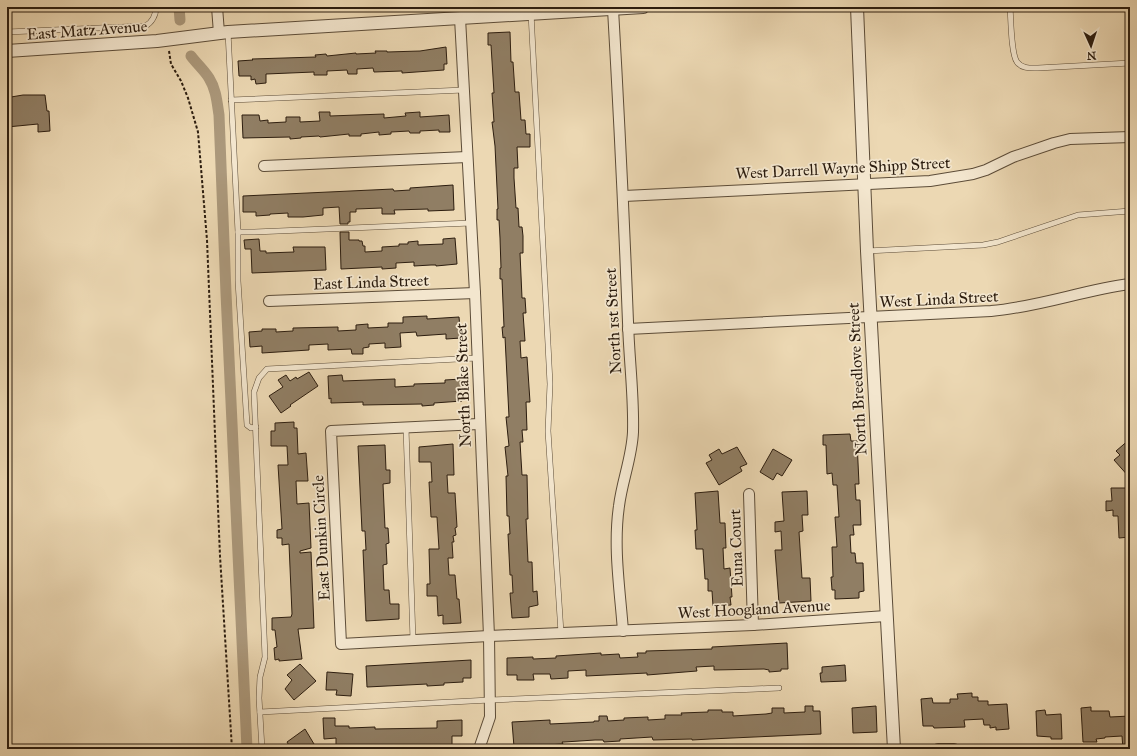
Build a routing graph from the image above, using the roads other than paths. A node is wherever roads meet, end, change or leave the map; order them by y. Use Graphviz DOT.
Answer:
graph roads {
  1 [pos="156,7"];
  2 [pos="217,7"];
  3 [pos="643,7"];
  4 [pos="857,7"];
  5 [pos="1010,7"];
  6 [pos="576,9"];
  7 [pos="613,9"];
  8 [pos="531,14"];
  9 [pos="460,18"];
  10 [pos="7,32"];
  11 [pos="223,33"];
  12 [pos="7,51"];
  13 [pos="1130,63"];
  14 [pos="464,90"];
  15 [pos="231,100"];
  16 [pos="1130,137"];
  17 [pos="467,157"];
  18 [pos="264,166"];
  19 [pos="864,184"];
  20 [pos="624,196"];
  21 [pos="1130,211"];
  22 [pos="471,223"];
  23 [pos="238,232"];
  24 [pos="867,251"];
  25 [pos="1130,284"];
  26 [pos="475,292"];
  27 [pos="269,301"];
  28 [pos="870,317"];
  29 [pos="628,328"];
  30 [pos="477,358"];
  31 [pos="480,424"];
  32 [pos="256,428"];
  33 [pos="406,428"];
  34 [pos="749,494"];
  35 [pos="886,616"];
  36 [pos="753,625"];
  37 [pos="623,631"];
  38 [pos="561,633"];
  39 [pos="489,636"];
  40 [pos="413,640"];
  41 [pos="779,688"];
  42 [pos="490,700"];
  43 [pos="260,712"];
  44 [pos="262,749"];
  45 [pos="479,749"];
  46 [pos="894,749"];
  47 [pos="938,749"];
  48 [pos="954,749"];
  1 -- 10 [label="lane"];
  2 -- 11 [label="street"];
  3 -- 7 [label="street, East Matz Avenue"];
  4 -- 19 [label="street, North Breedlove Street"];
  5 -- 13 [label="lane"];
  6 -- 7 [label="street, East Matz Avenue"];
  6 -- 8 [label="street, East Matz Avenue"];
  7 -- 20 [label="street, North 1st Street"];
  8 -- 9 [label="street, East Matz Avenue"];
  8 -- 38 [label="lane"];
  9 -- 11 [label="street, East Matz Avenue"];
  9 -- 14 [label="street, North Blake Street"];
  11 -- 12 [label="street, East Matz Avenue"];
  11 -- 15 [label="lane"];
  14 -- 15 [label="lane"];
  14 -- 17 [label="street, North Blake Street"];
  15 -- 23 [label="lane"];
  16 -- 19 [label="street, West Darrell Wayne Shipp Street"];
  17 -- 18 [label="street"];
  17 -- 22 [label="street, North Blake Street"];
  19 -- 20 [label="street, West Darrell Wayne Shipp Street"];
  19 -- 24 [label="street, North Breedlove Street"];
  20 -- 29 [label="street, North 1st Street"];
  21 -- 24 [label="lane"];
  22 -- 23 [label="lane"];
  22 -- 26 [label="street, North Blake Street"];
  23 -- 32 [label="lane"];
  24 -- 28 [label="street, North Breedlove Street"];
  25 -- 28 [label="street, West Linda Street"];
  26 -- 27 [label="street, East Linda Street"];
  26 -- 30 [label="street, North Blake Street"];
  28 -- 29 [label="street, West Linda Street"];
  28 -- 35 [label="street, North Breedlove Street"];
  29 -- 37 [label="street, North 1st Street"];
  30 -- 31 [label="street, North Blake Street"];
  30 -- 32 [label="lane"];
  31 -- 33 [label="street, East Dunkin Circle"];
  31 -- 39 [label="street, North Blake Street"];
  32 -- 43 [label="lane"];
  33 -- 40 [label="lane"];
  33 -- 40 [label="street, East Dunkin Circle"];
  34 -- 36 [label="street, Euna Court"];
  35 -- 36 [label="street, West Hoogland Avenue"];
  35 -- 46 [label="street, North Breedlove Street"];
  36 -- 37 [label="street, West Hoogland Avenue"];
  37 -- 38 [label="street, West Hoogland Avenue"];
  38 -- 39 [label="street, East Dunkin Circle"];
  39 -- 40 [label="street, East Dunkin Circle"];
  39 -- 42 [label="street, North Blake Street"];
  41 -- 42 [label="lane"];
  42 -- 43 [label="lane"];
  42 -- 45 [label="street, North Blake Street"];
  43 -- 44 [label="lane"];
  47 -- 48 [label="street"];
}
